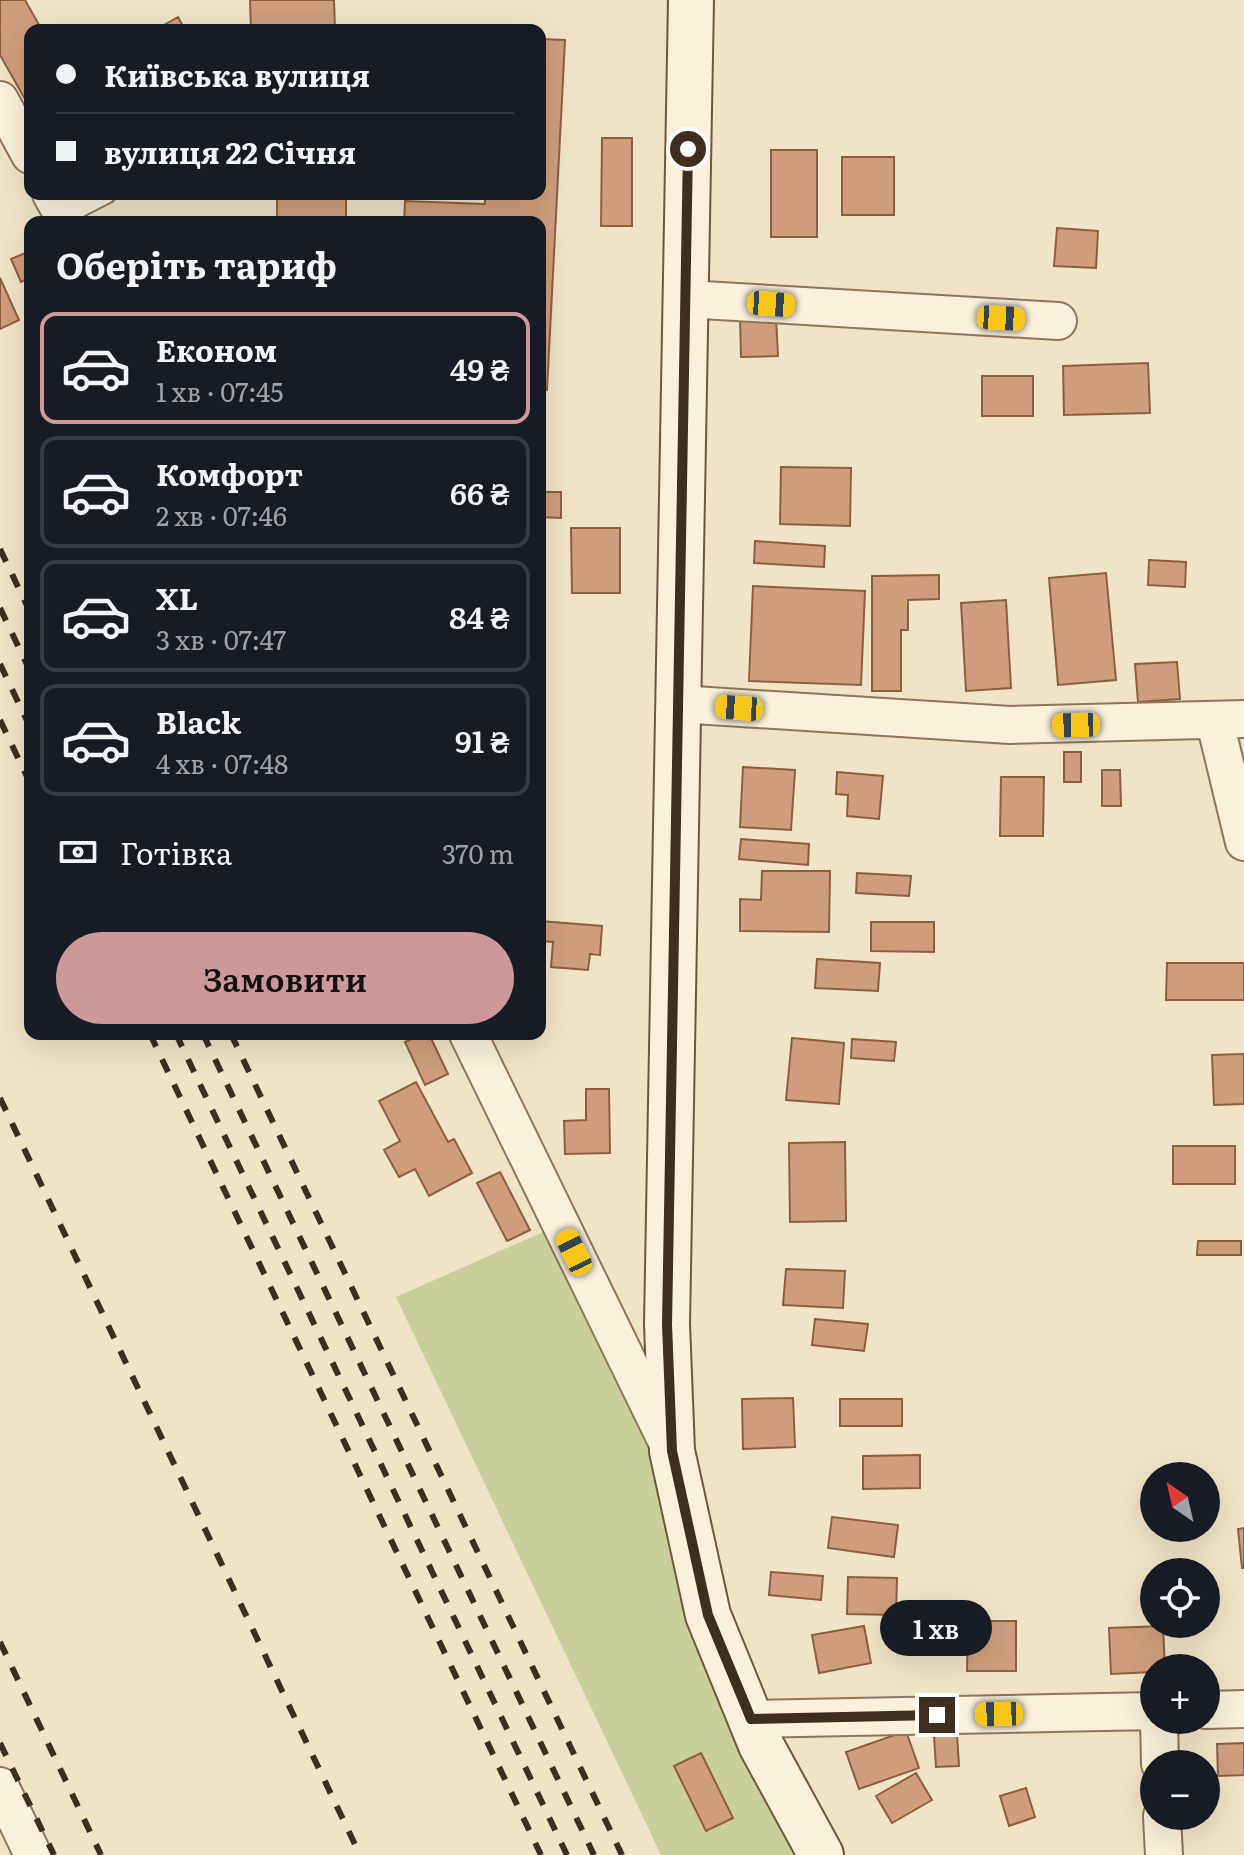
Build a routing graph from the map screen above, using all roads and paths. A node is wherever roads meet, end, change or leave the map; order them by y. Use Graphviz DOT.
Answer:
graph roads {
  1 [pos="691,0"];
  2 [pos="0,100"];
  3 [pos="24,144"];
  4 [pos="90,200"];
  5 [pos="60,211"];
  6 [pos="686,299"];
  7 [pos="1058,321"];
  8 [pos="678,704"];
  9 [pos="1229,721"];
  10 [pos="1244,842"];
  11 [pos="471,1040"];
  12 [pos="672,1451"];
  13 [pos="1244,1709"];
  14 [pos="1220,1710"];
  15 [pos="1140,1711"];
  16 [pos="751,1719"];
  17 [pos="0,1786"];
  18 [pos="1163,1830"];
  19 [pos="33,1855"];
  20 [pos="821,1855"];
  21 [pos="1164,1855"];
  1 -- 6 [label="street"];
  2 -- 3 [label="street"];
  4 -- 5 [label="lane"];
  6 -- 7 [label="street"];
  6 -- 8 [label="street"];
  8 -- 9 [label="street"];
  8 -- 12 [label="street"];
  9 -- 10 [label="street"];
  11 -- 12 [label="street"];
  12 -- 16 [label="street"];
  13 -- 14 [label="street"];
  15 -- 16 [label="street"];
  16 -- 20 [label="street"];
  17 -- 19 [label="street"];
  18 -- 21 [label="street"];
}
